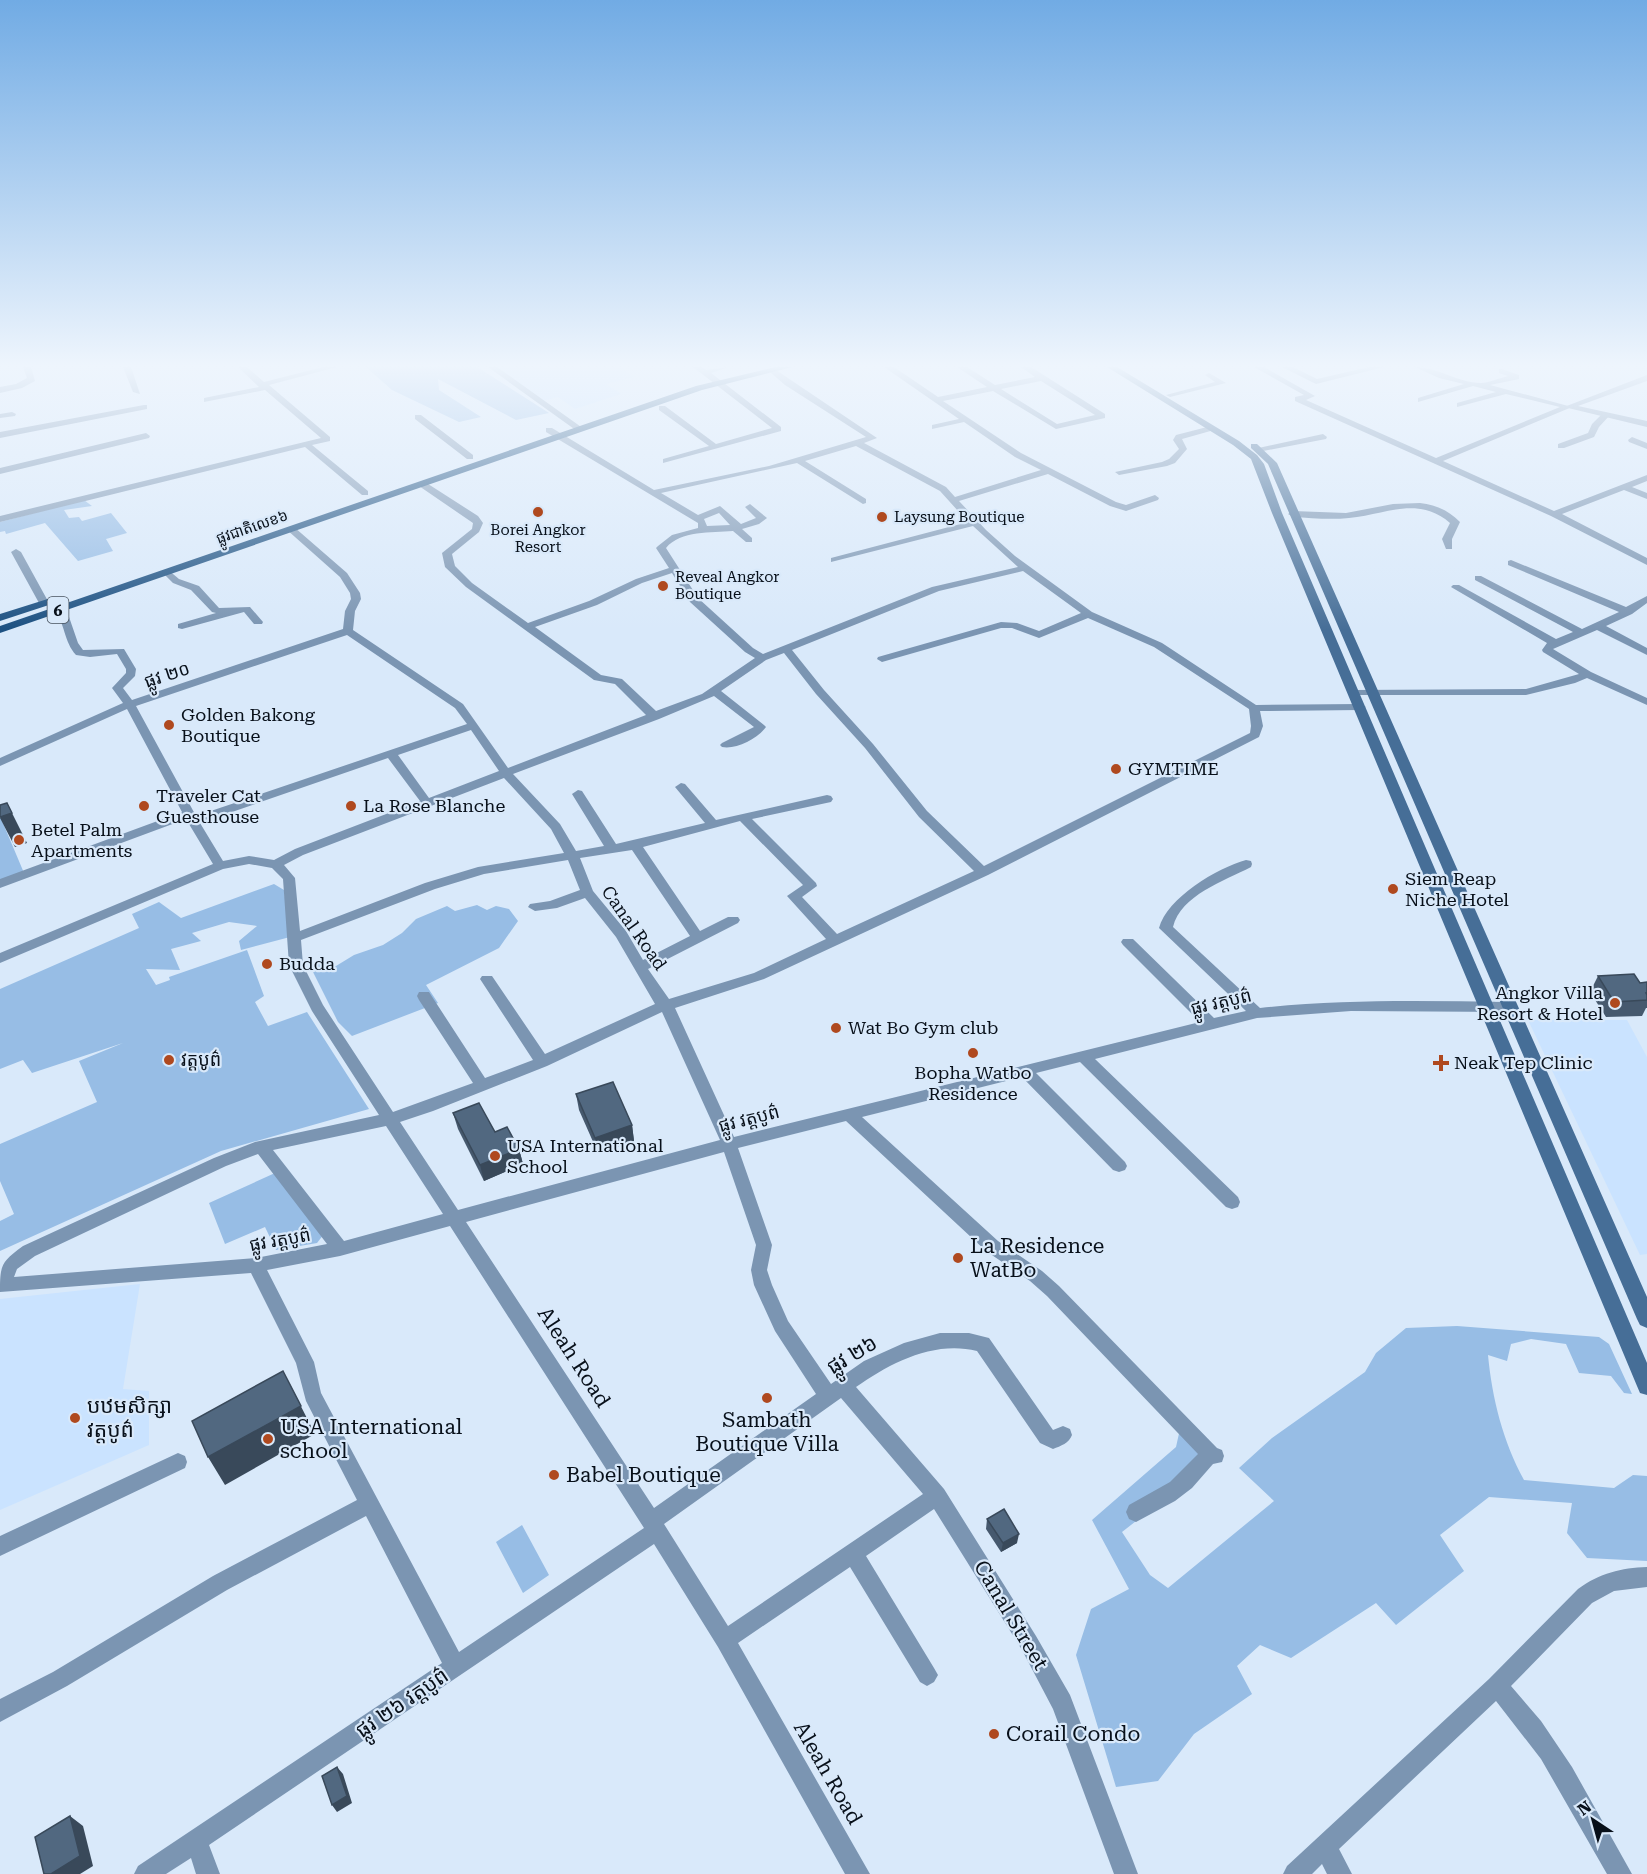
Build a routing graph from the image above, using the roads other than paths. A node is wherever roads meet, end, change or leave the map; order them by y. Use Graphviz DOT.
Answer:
graph roads {
  1 [pos="69,454"];
  2 [pos="263,454"];
  3 [pos="319,454"];
  4 [pos="467,454"];
  5 [pos="477,454"];
  6 [pos="506,454"];
  7 [pos="593,454"];
  8 [pos="689,454"];
  9 [pos="815,454"];
  10 [pos="879,454"];
  11 [pos="1017,454"];
  12 [pos="1178,454"];
  13 [pos="1250,454"];
  14 [pos="1263,454"];
  15 [pos="1421,454"];
  16 [pos="1451,454"];
  17 [pos="470,457"];
  18 [pos="798,459"];
  19 [pos="666,461"];
  20 [pos="1435,461"];
  21 [pos="0,471"];
  22 [pos="1048,471"];
  23 [pos="1119,472"];
  24 [pos="1647,478"];
  25 [pos="422,484"];
  26 [pos="1624,487"];
  27 [pos="655,492"];
  28 [pos="365,493"];
  29 [pos="1647,496"];
  30 [pos="1155,498"];
  31 [pos="954,500"];
  32 [pos="863,501"];
  33 [pos="750,507"];
  34 [pos="1293,514"];
  35 [pos="1554,514"];
  36 [pos="0,519"];
  37 [pos="697,519"];
  38 [pos="974,523"];
  39 [pos="735,527"];
  40 [pos="291,529"];
  41 [pos="703,529"];
  42 [pos="749,540"];
  43 [pos="1449,547"];
  44 [pos="16,552"];
  45 [pos="834,560"];
  46 [pos="1647,562"];
  47 [pos="1511,563"];
  48 [pos="1024,568"];
  49 [pos="676,569"];
  50 [pos="167,572"];
  51 [pos="1478,578"];
  52 [pos="1456,587"];
  53 [pos="1647,599"];
  54 [pos="45,603"];
  55 [pos="59,609"];
  56 [pos="227,612"];
  57 [pos="1628,612"];
  58 [pos="1088,614"];
  59 [pos="0,618"];
  60 [pos="258,622"];
  61 [pos="182,626"];
  62 [pos="1597,626"];
  63 [pos="526,627"];
  64 [pos="0,630"];
  65 [pos="348,631"];
  66 [pos="1582,633"];
  67 [pos="1556,643"];
  68 [pos="786,649"];
  69 [pos="1647,652"];
  70 [pos="762,658"];
  71 [pos="882,659"];
  72 [pos="1587,674"];
  73 [pos="716,692"];
  74 [pos="1371,693"];
  75 [pos="1357,700"];
  76 [pos="1647,702"];
  77 [pos="130,704"];
  78 [pos="1254,708"];
  79 [pos="655,717"];
  80 [pos="474,724"];
  81 [pos="726,745"];
  82 [pos="391,754"];
  83 [pos="0,762"];
  84 [pos="507,774"];
  85 [pos="681,787"];
  86 [pos="578,794"];
  87 [pos="827,799"];
  88 [pos="427,804"];
  89 [pos="743,817"];
  90 [pos="191,818"];
  91 [pos="713,825"];
  92 [pos="635,845"];
  93 [pos="612,848"];
  94 [pos="572,855"];
  95 [pos="276,864"];
  96 [pos="1246,864"];
  97 [pos="220,866"];
  98 [pos="983,872"];
  99 [pos="0,884"];
  100 [pos="586,892"];
  101 [pos="535,907"];
  102 [pos="733,920"];
  103 [pos="697,937"];
  104 [pos="294,938"];
  105 [pos="834,940"];
  106 [pos="1128,942"];
  107 [pos="0,958"];
  108 [pos="641,967"];
  109 [pos="487,979"];
  110 [pos="424,996"];
  111 [pos="667,1006"];
  112 [pos="1486,1007"];
  113 [pos="1508,1007"];
  114 [pos="1257,1013"];
  115 [pos="1211,1024"];
  116 [pos="1084,1058"];
  117 [pos="542,1062"];
  118 [pos="1025,1071"];
  119 [pos="482,1084"];
  120 [pos="850,1115"];
  121 [pos="390,1119"];
  122 [pos="729,1144"];
  123 [pos="261,1146"];
  124 [pos="1119,1166"];
  125 [pos="1232,1202"];
  126 [pos="456,1218"];
  127 [pos="340,1249"];
  128 [pos="255,1265"];
  129 [pos="1,1284"];
  130 [pos="1647,1319"];
  131 [pos="1647,1386"];
  132 [pos="836,1391"];
  133 [pos="1063,1435"];
  134 [pos="178,1462"];
  135 [pos="937,1496"];
  136 [pos="371,1503"];
  137 [pos="1136,1512"];
  138 [pos="654,1526"];
  139 [pos="0,1546"];
  140 [pos="853,1552"];
  141 [pos="1647,1577"];
  142 [pos="725,1640"];
  143 [pos="456,1667"];
  144 [pos="927,1675"];
  145 [pos="1496,1686"];
  146 [pos="0,1711"];
  147 [pos="196,1840"];
  148 [pos="1324,1847"];
  149 [pos="146,1874"];
  150 [pos="208,1874"];
  151 [pos="858,1874"];
  152 [pos="1126,1874"];
  153 [pos="1295,1874"];
  154 [pos="1340,1874"];
  155 [pos="1620,1874"];
  1 -- 21 [label="street"];
  2 -- 36 [label="street"];
  3 -- 28 [label="street"];
  4 -- 17 [label="street"];
  5 -- 17 [label="main road, ផ្លូវជាតិលេខ៦ / 6"];
  6 -- 25 [label="main road, ផ្លូវជាតិលេខ៦ / 6"];
  7 -- 27 [label="street"];
  8 -- 19 [label="street"];
  9 -- 18 [label="street"];
  10 -- 31 [label="street"];
  11 -- 22 [label="street"];
  12 -- 23 [label="street"];
  13 -- 75 [label="main road"];
  14 -- 34 [label="main road"];
  15 -- 20 [label="street"];
  16 -- 20 [label="street"];
  17 -- 28 [label="main road, ផ្លូវជាតិលេខ៦ / 6"];
  18 -- 27 [label="street"];
  18 -- 32 [label="street"];
  20 -- 35 [label="street"];
  22 -- 30 [label="street"];
  22 -- 31 [label="street"];
  24 -- 26 [label="street"];
  25 -- 40 [label="main road, ផ្លូវជាតិលេខ៦ / 6"];
  25 -- 63 [label="street"];
  26 -- 29 [label="street"];
  26 -- 35 [label="street"];
  27 -- 37 [label="street"];
  28 -- 54 [label="main road, ផ្លូវជាតិលេខ៦ / 6"];
  31 -- 38 [label="street"];
  33 -- 39 [label="street"];
  34 -- 43 [label="street"];
  34 -- 74 [label="main road"];
  35 -- 46 [label="street"];
  37 -- 39 [label="street"];
  37 -- 41 [label="street"];
  38 -- 45 [label="street"];
  38 -- 48 [label="street"];
  39 -- 41 [label="street"];
  39 -- 42 [label="street"];
  40 -- 50 [label="main road, ផ្លូវជាតិលេខ៦ / 6"];
  40 -- 65 [label="street"];
  41 -- 49 [label="street"];
  44 -- 54 [label="street"];
  47 -- 57 [label="street"];
  48 -- 58 [label="street"];
  48 -- 68 [label="street"];
  49 -- 63 [label="street"];
  49 -- 70 [label="street"];
  50 -- 55 [label="main road, ផ្លូវជាតិលេខ៦ / 6"];
  50 -- 56 [label="street"];
  51 -- 66 [label="street"];
  52 -- 67 [label="street"];
  53 -- 57 [label="street"];
  54 -- 59 [label="main road, ផ្លូវជាតិលេខ៦ / 6"];
  55 -- 64 [label="main road, ផ្លូវជាតិលេខ៦ / 6"];
  55 -- 77 [label="street"];
  56 -- 60 [label="street"];
  56 -- 61 [label="street"];
  57 -- 62 [label="street"];
  58 -- 71 [label="street"];
  58 -- 78 [label="street"];
  62 -- 66 [label="street"];
  62 -- 69 [label="street"];
  63 -- 79 [label="street"];
  65 -- 77 [label="street, ផ្លូវ ២០"];
  65 -- 80 [label="street, Canal Road"];
  66 -- 67 [label="street"];
  67 -- 72 [label="street"];
  68 -- 70 [label="street"];
  68 -- 98 [label="street"];
  70 -- 73 [label="street"];
  72 -- 74 [label="street"];
  72 -- 76 [label="street"];
  73 -- 79 [label="street"];
  73 -- 81 [label="street"];
  74 -- 75 [label="street"];
  74 -- 113 [label="main road"];
  75 -- 78 [label="street"];
  75 -- 112 [label="main road"];
  77 -- 83 [label="street, ផ្លូវ ២០"];
  77 -- 90 [label="street"];
  78 -- 98 [label="street"];
  79 -- 84 [label="street"];
  80 -- 82 [label="street"];
  80 -- 84 [label="street, Canal Road"];
  82 -- 88 [label="street"];
  82 -- 90 [label="street"];
  84 -- 88 [label="street"];
  84 -- 94 [label="street, Canal Road"];
  85 -- 91 [label="street"];
  86 -- 93 [label="street"];
  87 -- 89 [label="street"];
  88 -- 95 [label="street"];
  89 -- 91 [label="street"];
  89 -- 105 [label="street"];
  90 -- 97 [label="street"];
  90 -- 99 [label="street"];
  91 -- 92 [label="street"];
  92 -- 93 [label="street"];
  92 -- 103 [label="street"];
  93 -- 94 [label="street"];
  94 -- 100 [label="street, Canal Road"];
  94 -- 104 [label="street"];
  95 -- 97 [label="street"];
  95 -- 104 [label="street, Aleah Road"];
  96 -- 114 [label="street"];
  97 -- 107 [label="street"];
  98 -- 105 [label="street"];
  100 -- 101 [label="street"];
  100 -- 108 [label="street, Canal Road"];
  102 -- 103 [label="street"];
  103 -- 108 [label="street"];
  104 -- 121 [label="street, Aleah Road"];
  105 -- 111 [label="street"];
  106 -- 115 [label="street"];
  108 -- 111 [label="street, Canal Road"];
  109 -- 117 [label="street"];
  110 -- 119 [label="street"];
  111 -- 117 [label="street"];
  111 -- 122 [label="street, Canal Road"];
  112 -- 113 [label="street, ផ្លូវ វត្តបូព៌"];
  112 -- 114 [label="street, ផ្លូវ វត្តបូព៌"];
  112 -- 131 [label="main road"];
  113 -- 130 [label="main road"];
  114 -- 115 [label="street, ផ្លូវ វត្តបូព៌"];
  115 -- 116 [label="street, ផ្លូវ វត្តបូព៌"];
  116 -- 118 [label="street, ផ្លូវ វត្តបូព៌"];
  116 -- 125 [label="street"];
  117 -- 119 [label="street"];
  118 -- 120 [label="street, ផ្លូវ វត្តបូព៌"];
  118 -- 124 [label="street"];
  119 -- 121 [label="street"];
  120 -- 122 [label="street, ផ្លូវ វត្តបូព៌"];
  120 -- 137 [label="street"];
  121 -- 123 [label="street"];
  121 -- 126 [label="street, Aleah Road"];
  122 -- 126 [label="street, ផ្លូវ វត្តបូព៌"];
  122 -- 132 [label="street, Canal Road"];
  123 -- 127 [label="street"];
  123 -- 129 [label="street"];
  126 -- 127 [label="street, ផ្លូវ វត្តបូព៌"];
  126 -- 138 [label="street, Aleah Road"];
  127 -- 128 [label="street, ផ្លូវ វត្តបូព៌"];
  128 -- 129 [label="street, ផ្លូវ វត្តបូព៌"];
  128 -- 136 [label="street"];
  132 -- 133 [label="street, ផ្លូវ ២៦"];
  132 -- 135 [label="street, Canal Street"];
  132 -- 138 [label="street, ផ្លូវ ២៦"];
  134 -- 139 [label="street"];
  135 -- 140 [label="street"];
  135 -- 152 [label="street, Canal Street"];
  136 -- 143 [label="street"];
  136 -- 146 [label="street"];
  138 -- 142 [label="street, Aleah Road"];
  138 -- 143 [label="street, ផ្លូវ ២៦ វត្តបូព៌"];
  140 -- 142 [label="street"];
  140 -- 144 [label="street"];
  141 -- 145 [label="street"];
  142 -- 151 [label="street, Aleah Road"];
  143 -- 147 [label="street, ផ្លូវ ២៦ វត្តបូព៌"];
  145 -- 148 [label="street"];
  145 -- 155 [label="street"];
  147 -- 149 [label="street, ផ្លូវ ២៦ វត្តបូព៌"];
  147 -- 150 [label="street"];
  148 -- 153 [label="street"];
  148 -- 154 [label="street"];
}
